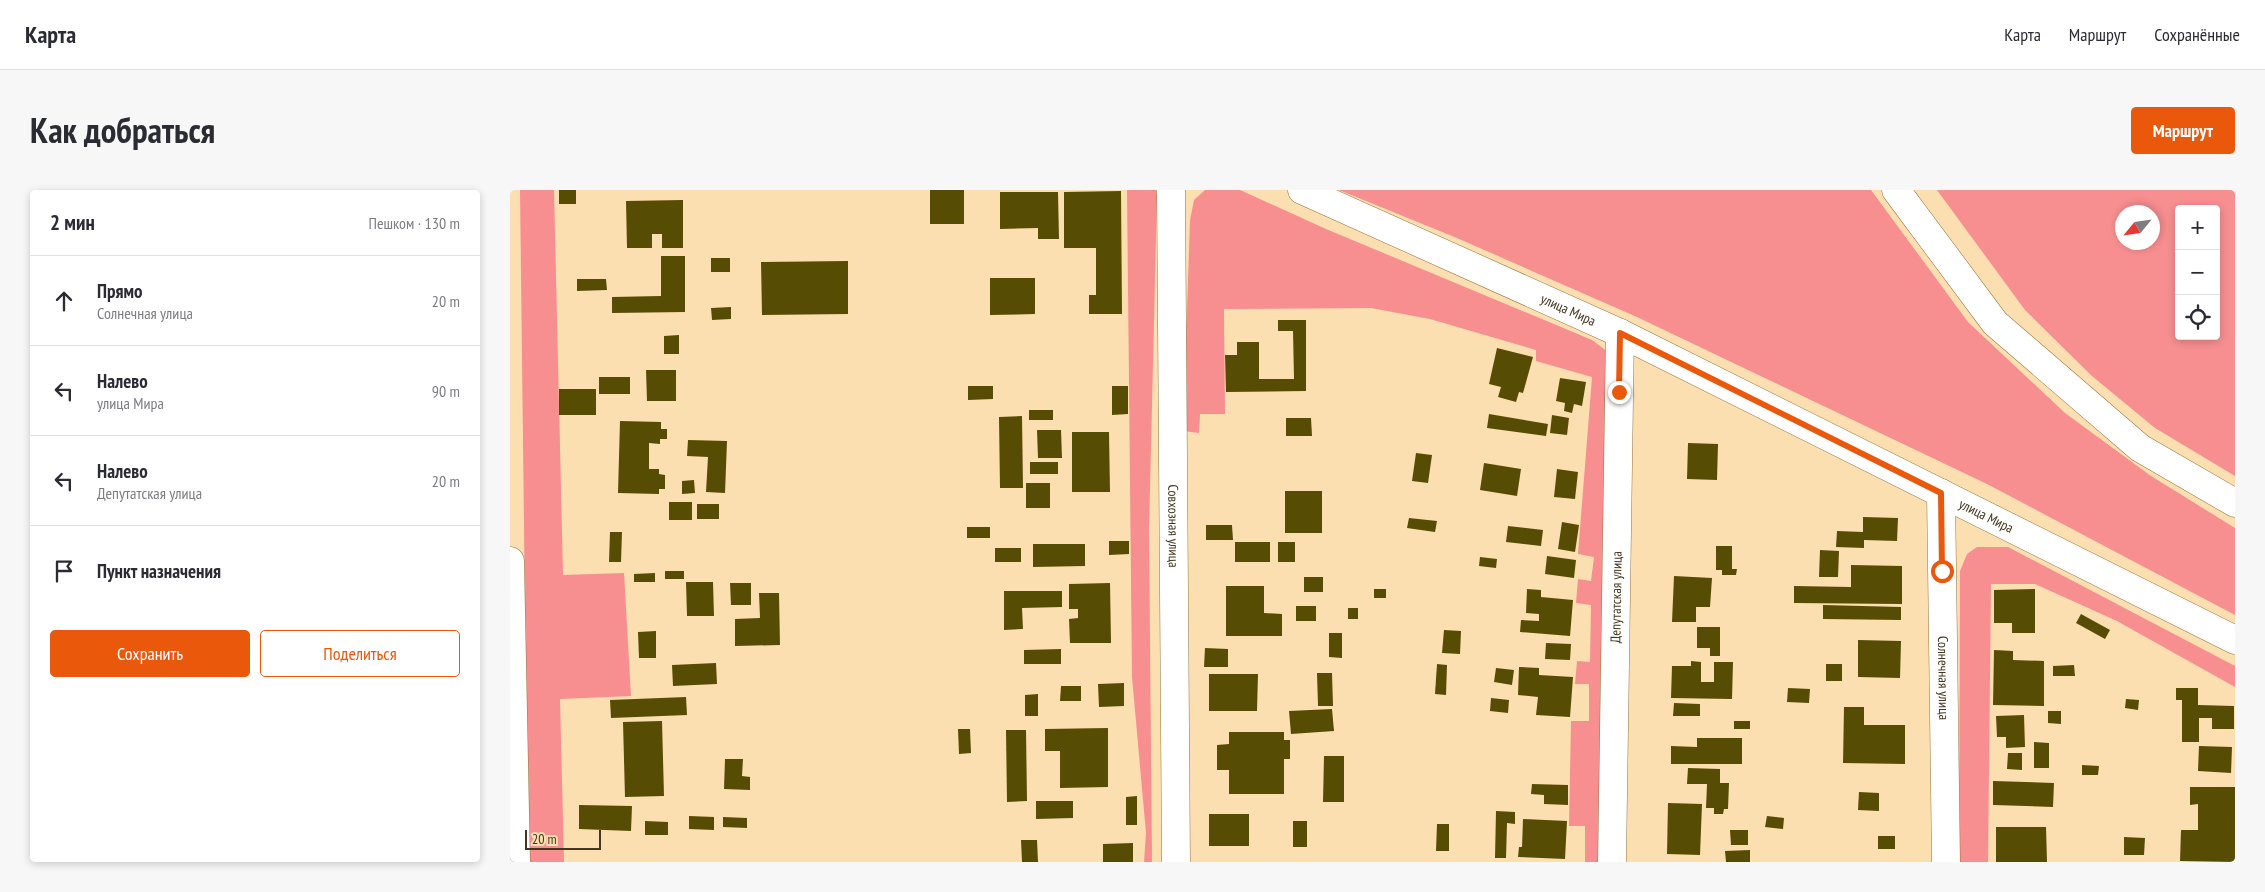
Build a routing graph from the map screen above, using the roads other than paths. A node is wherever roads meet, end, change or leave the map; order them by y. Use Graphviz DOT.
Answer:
graph roads {
  1 [pos="1171,190"];
  2 [pos="1302,190"];
  3 [pos="1896,190"];
  4 [pos="1620,333"];
  5 [pos="1941,493"];
  6 [pos="2235,503"];
  7 [pos="510,561"];
  8 [pos="2235,640"];
  9 [pos="516,862"];
  10 [pos="1176,862"];
  11 [pos="1612,862"];
  12 [pos="1946,862"];
  1 -- 10 [label="street, Совхозная улица"];
  2 -- 4 [label="street, улица Мира"];
  3 -- 6 [label="street"];
  4 -- 5 [label="street, улица Мира"];
  4 -- 11 [label="street, Депутатская улица"];
  5 -- 8 [label="street, улица Мира"];
  5 -- 12 [label="street, Солнечная улица"];
  7 -- 9 [label="street"];
}
